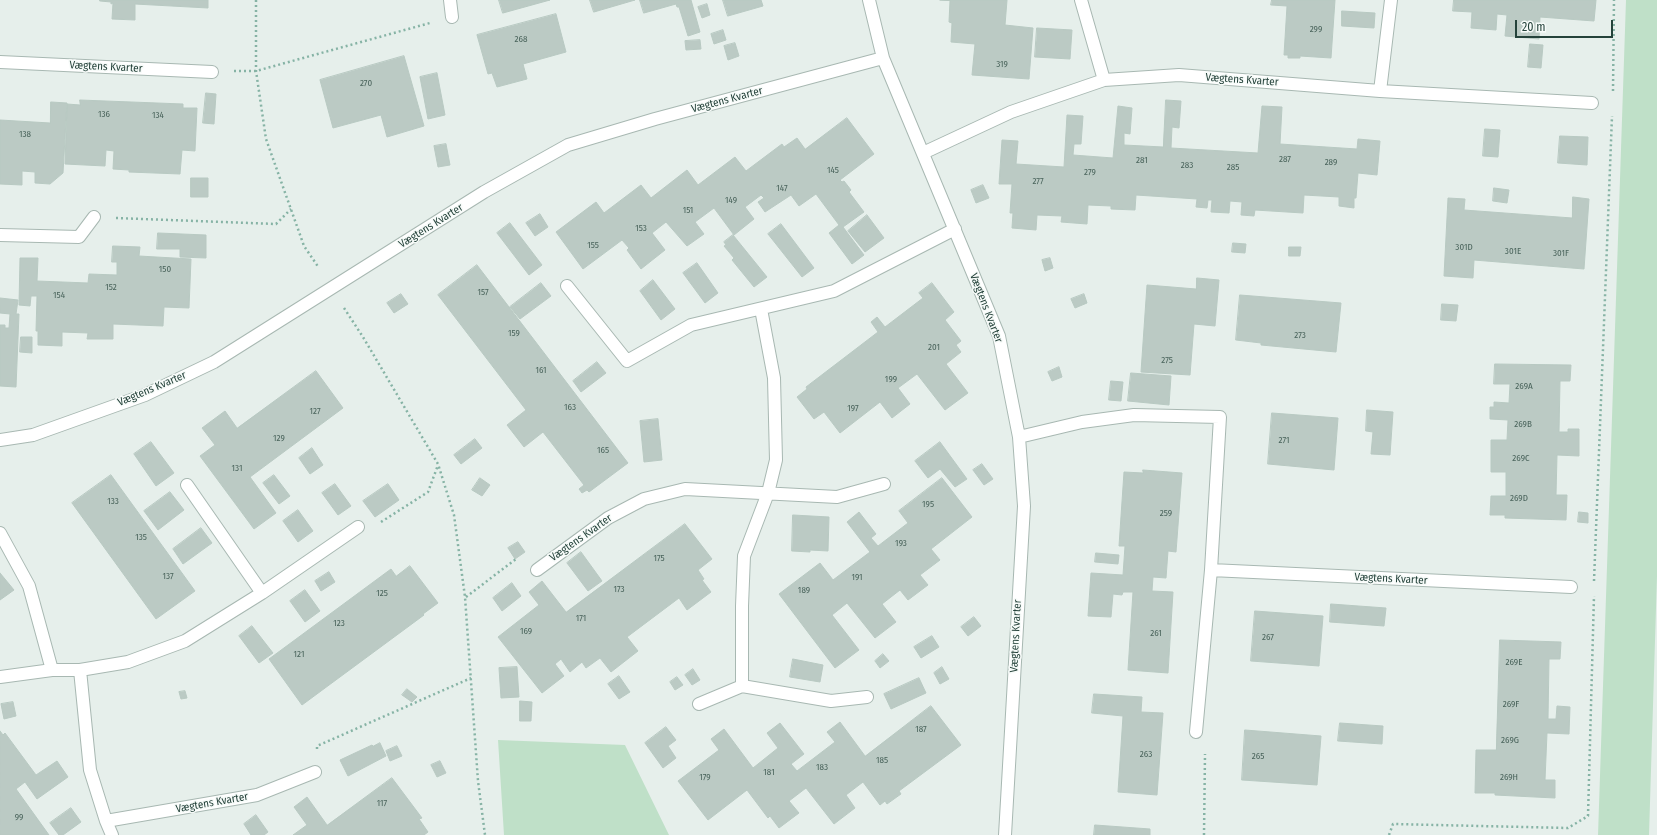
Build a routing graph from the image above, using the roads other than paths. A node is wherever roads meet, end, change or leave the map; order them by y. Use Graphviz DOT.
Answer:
graph roads {
  1 [pos="450,0"];
  2 [pos="869,0"];
  3 [pos="1081,0"];
  4 [pos="1391,0"];
  5 [pos="452,17"];
  6 [pos="883,58"];
  7 [pos="0,62"];
  8 [pos="212,72"];
  9 [pos="1104,80"];
  10 [pos="1380,91"];
  11 [pos="1592,103"];
  12 [pos="923,153"];
  13 [pos="94,217"];
  14 [pos="955,229"];
  15 [pos="0,235"];
  16 [pos="567,286"];
  17 [pos="762,309"];
  18 [pos="1019,437"];
  19 [pos="0,440"];
  20 [pos="884,484"];
  21 [pos="187,485"];
  22 [pos="768,493"];
  23 [pos="358,526"];
  24 [pos="0,533"];
  25 [pos="537,570"];
  26 [pos="1211,570"];
  27 [pos="1571,587"];
  28 [pos="262,593"];
  29 [pos="52,670"];
  30 [pos="80,670"];
  31 [pos="0,678"];
  32 [pos="742,686"];
  33 [pos="867,697"];
  34 [pos="699,704"];
  35 [pos="1196,732"];
  36 [pos="315,772"];
  37 [pos="106,821"];
  38 [pos="112,835"];
  39 [pos="1005,835"];
  1 -- 5 [label="street"];
  2 -- 6 [label="street, Vægtens Kvarter"];
  3 -- 9 [label="street"];
  4 -- 10 [label="street"];
  6 -- 12 [label="street, Vægtens Kvarter"];
  6 -- 19 [label="street, Vægtens Kvarter"];
  7 -- 8 [label="street, Vægtens Kvarter"];
  9 -- 10 [label="street, Vægtens Kvarter"];
  9 -- 12 [label="street, Vægtens Kvarter"];
  10 -- 11 [label="street, Vægtens Kvarter"];
  12 -- 14 [label="street, Vægtens Kvarter"];
  13 -- 15 [label="street"];
  14 -- 17 [label="street"];
  14 -- 18 [label="street, Vægtens Kvarter"];
  16 -- 17 [label="street"];
  17 -- 22 [label="street"];
  18 -- 26 [label="street"];
  18 -- 39 [label="street, Vægtens Kvarter"];
  20 -- 22 [label="street, Vægtens Kvarter"];
  21 -- 28 [label="street"];
  22 -- 25 [label="street, Vægtens Kvarter"];
  22 -- 32 [label="street"];
  23 -- 28 [label="street"];
  24 -- 29 [label="street"];
  26 -- 27 [label="street, Vægtens Kvarter"];
  26 -- 35 [label="street"];
  28 -- 30 [label="street"];
  29 -- 30 [label="street"];
  29 -- 31 [label="street"];
  30 -- 37 [label="street"];
  32 -- 33 [label="street"];
  32 -- 34 [label="street"];
  36 -- 37 [label="street, Vægtens Kvarter"];
  37 -- 38 [label="street"];
}
